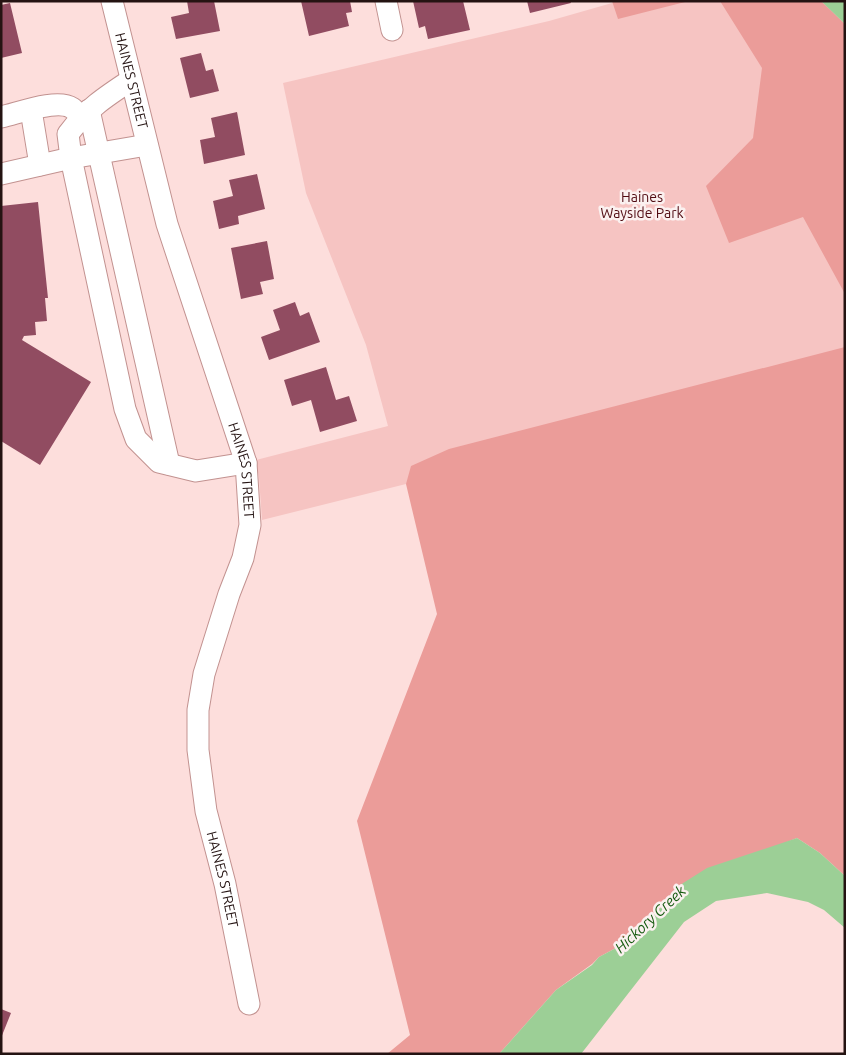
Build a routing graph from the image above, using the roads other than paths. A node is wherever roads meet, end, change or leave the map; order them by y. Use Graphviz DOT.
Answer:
graph roads {
  1 [pos="112,1"];
  2 [pos="386,1"];
  3 [pos="392,30"];
  4 [pos="131,80"];
  5 [pos="31,110"];
  6 [pos="85,113"];
  7 [pos="1,117"];
  8 [pos="147,145"];
  9 [pos="98,154"];
  10 [pos="70,158"];
  11 [pos="40,165"];
  12 [pos="1,174"];
  13 [pos="246,463"];
  14 [pos="169,464"];
  15 [pos="249,1004"];
  1 -- 4 [label="street, HAINES STREET"];
  2 -- 3 [label="street"];
  4 -- 6 [label="street"];
  4 -- 8 [label="street, HAINES STREET"];
  5 -- 6 [label="street"];
  5 -- 7 [label="street"];
  5 -- 11 [label="street"];
  6 -- 9 [label="street"];
  6 -- 10 [label="street"];
  8 -- 9 [label="street"];
  8 -- 13 [label="street, HAINES STREET"];
  9 -- 10 [label="street"];
  9 -- 14 [label="street"];
  10 -- 11 [label="street"];
  10 -- 14 [label="street"];
  11 -- 12 [label="street"];
  13 -- 14 [label="street"];
  13 -- 15 [label="street, HAINES STREET"];
}
